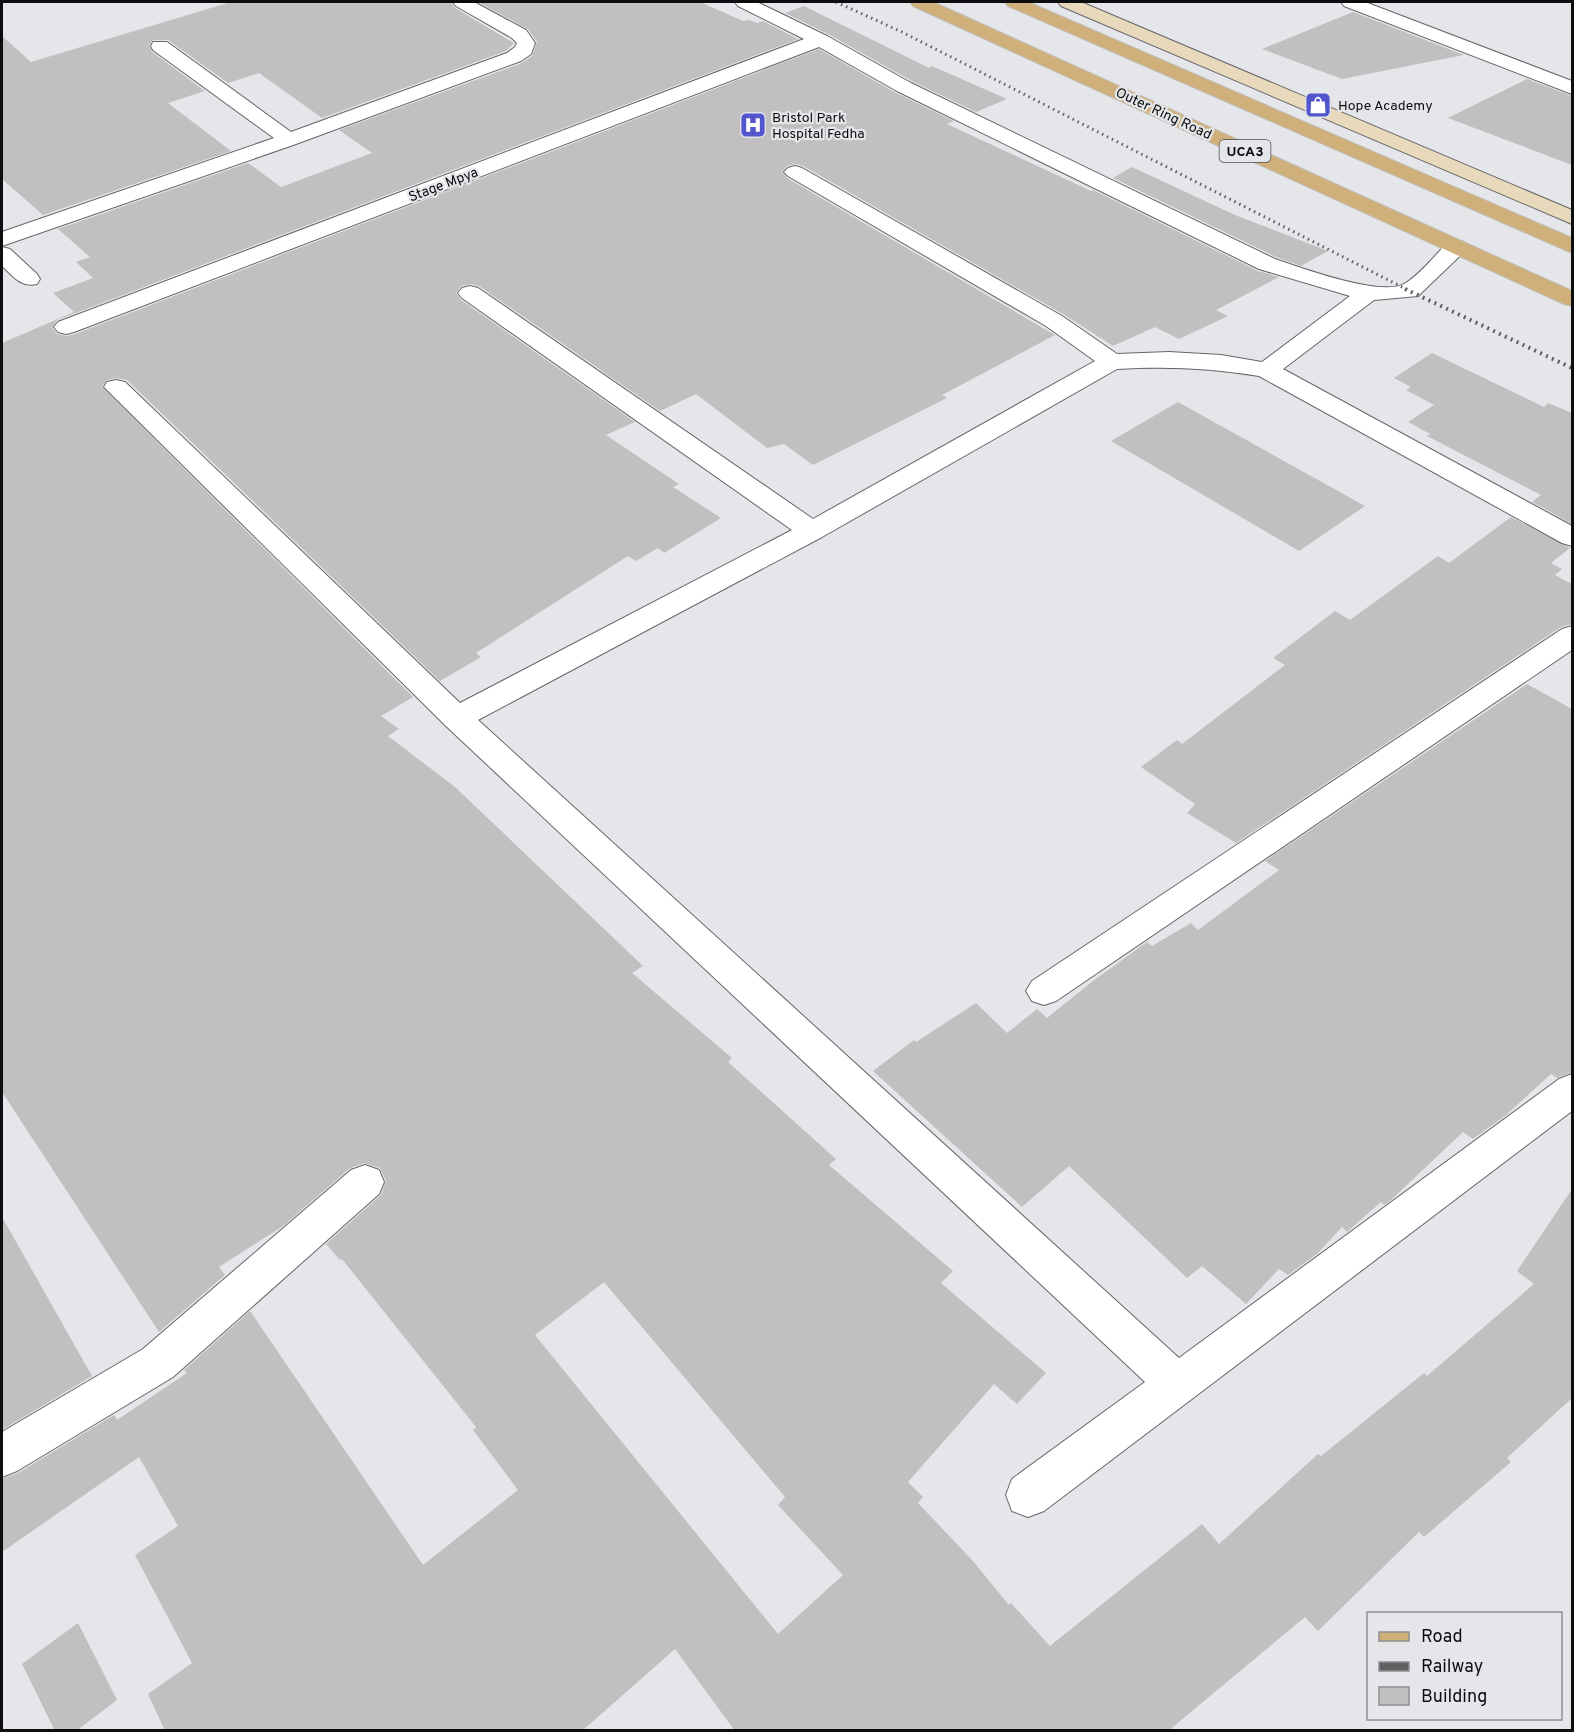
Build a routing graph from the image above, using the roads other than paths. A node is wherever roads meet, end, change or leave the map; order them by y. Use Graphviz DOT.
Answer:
graph roads {
  1 [pos="462,2"];
  2 [pos="744,2"];
  3 [pos="919,2"];
  4 [pos="1014,2"];
  5 [pos="1067,2"];
  6 [pos="1350,2"];
  7 [pos="820,40"];
  8 [pos="160,46"];
  9 [pos="1572,88"];
  10 [pos="289,140"];
  11 [pos="795,172"];
  12 [pos="1572,218"];
  13 [pos="2,239"];
  14 [pos="1572,246"];
  15 [pos="1456,247"];
  16 [pos="2,254"];
  17 [pos="28,279"];
  18 [pos="470,293"];
  19 [pos="1368,294"];
  20 [pos="1572,299"];
  21 [pos="66,327"];
  22 [pos="1112,362"];
  23 [pos="1266,370"];
  24 [pos="117,387"];
  25 [pos="812,531"];
  26 [pos="1572,537"];
  27 [pos="1572,636"];
  28 [pos="457,718"];
  29 [pos="1044,991"];
  30 [pos="1572,1090"];
  31 [pos="365,1182"];
  32 [pos="1176,1383"];
  33 [pos="2,1456"];
  34 [pos="1028,1495"];
  1 -- 10 [label="street"];
  2 -- 7 [label="street"];
  3 -- 15 [label="main road, Outer Ring Road / UCA3"];
  4 -- 14 [label="main road"];
  5 -- 12 [label="main road"];
  6 -- 9 [label="street"];
  7 -- 19 [label="street"];
  7 -- 21 [label="street, Stage Mpya"];
  8 -- 10 [label="street"];
  10 -- 13 [label="street"];
  11 -- 22 [label="street"];
  15 -- 19 [label="street"];
  15 -- 20 [label="main road, Outer Ring Road / UCA3"];
  16 -- 17 [label="street"];
  18 -- 25 [label="street"];
  19 -- 23 [label="street"];
  22 -- 23 [label="street"];
  22 -- 25 [label="street"];
  23 -- 26 [label="street"];
  24 -- 28 [label="street"];
  25 -- 28 [label="street"];
  27 -- 29 [label="street"];
  28 -- 32 [label="street"];
  30 -- 32 [label="street"];
  31 -- 33 [label="street"];
  32 -- 34 [label="street"];
}
